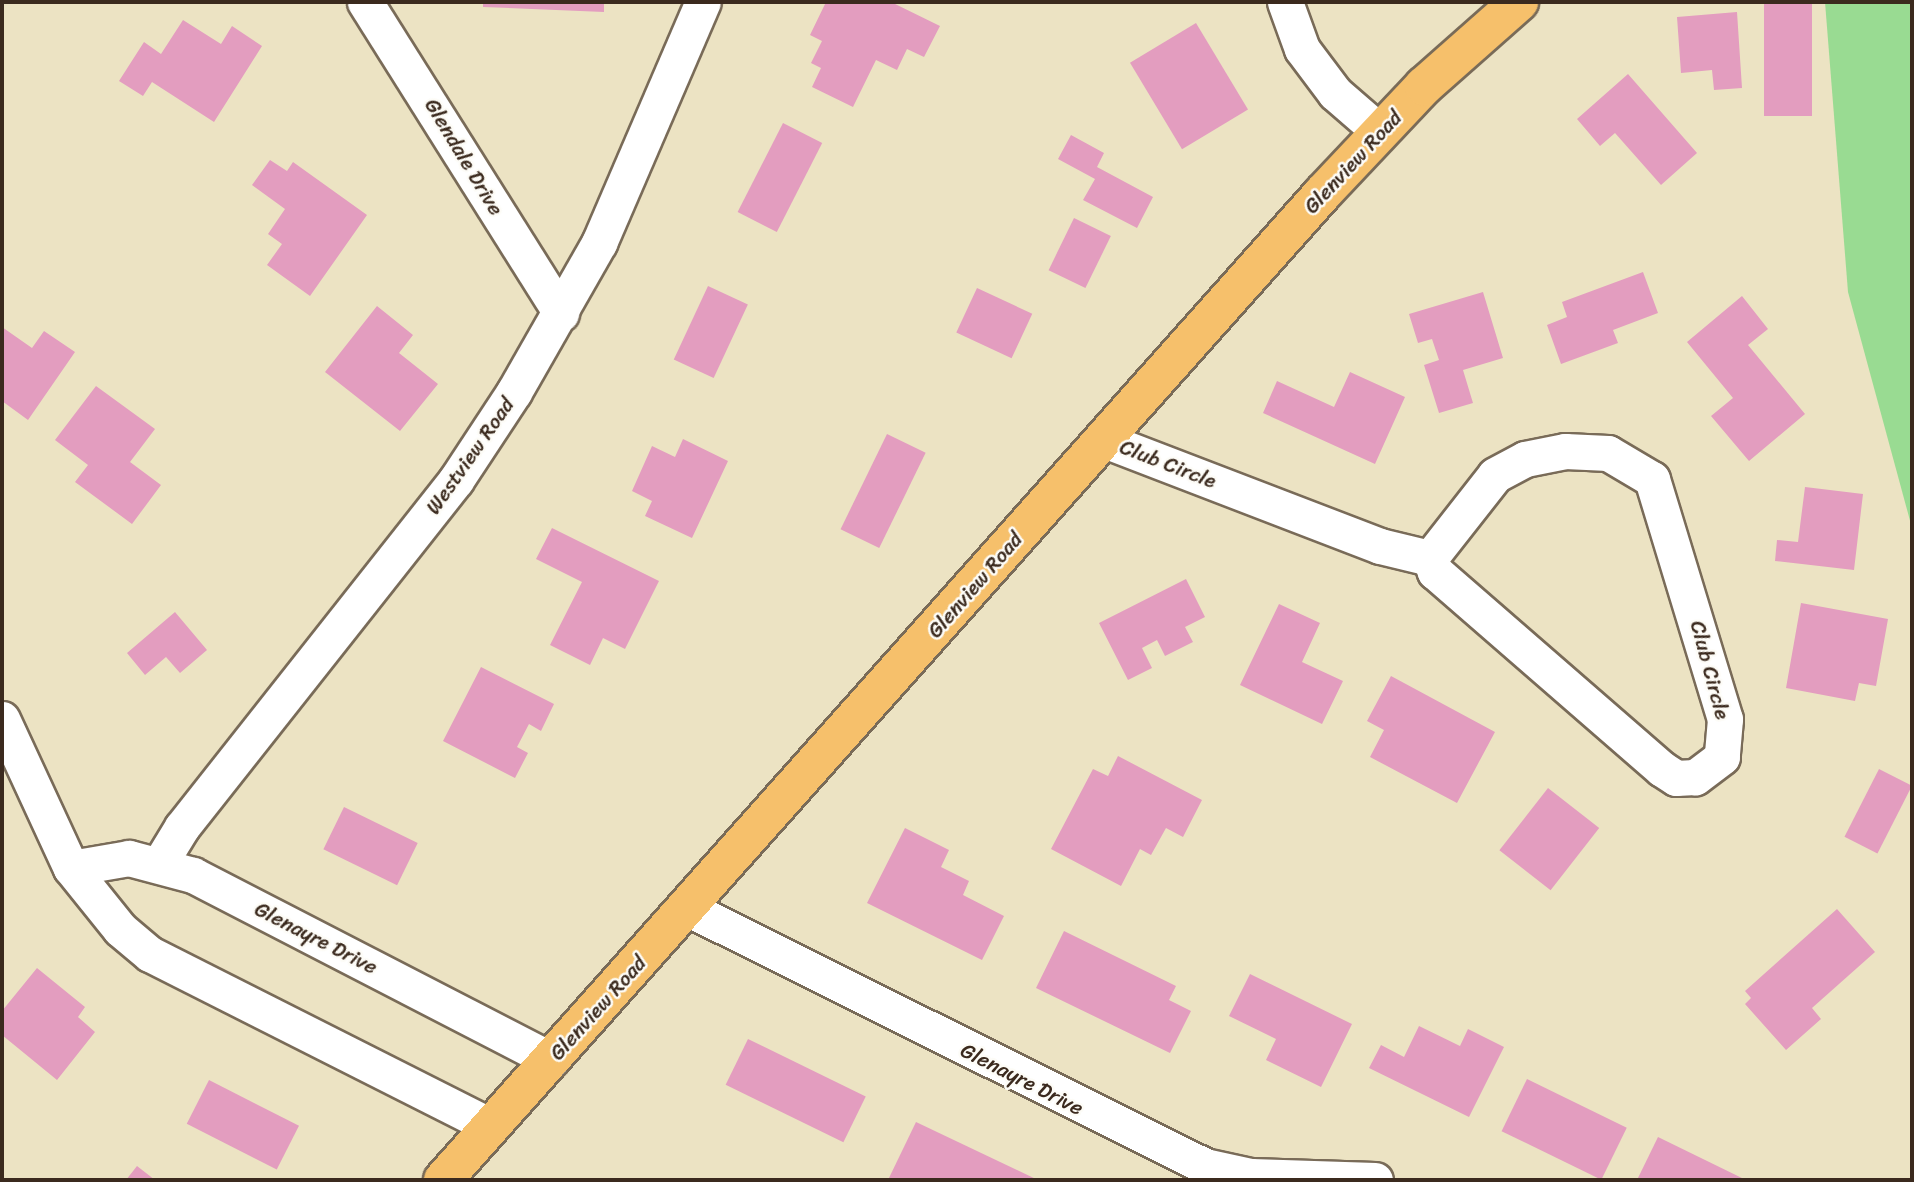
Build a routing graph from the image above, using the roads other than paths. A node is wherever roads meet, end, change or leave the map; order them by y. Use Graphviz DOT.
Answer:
graph roads {
  1 [pos="365,2"];
  2 [pos="703,2"];
  3 [pos="1285,2"];
  4 [pos="1518,2"];
  5 [pos="1380,132"];
  6 [pos="561,313"];
  7 [pos="1104,440"];
  8 [pos="1430,558"];
  9 [pos="2,719"];
  10 [pos="160,863"];
  11 [pos="71,868"];
  12 [pos="689,909"];
  13 [pos="551,1060"];
  14 [pos="490,1126"];
  15 [pos="443,1180"];
  16 [pos="1376,1180"];
  1 -- 6 [label="street, Glendale Drive"];
  2 -- 6 [label="street, Westview Road"];
  3 -- 5 [label="street"];
  4 -- 5 [label="main road, Glenview Road"];
  5 -- 7 [label="main road, Glenview Road"];
  6 -- 10 [label="street, Westview Road"];
  7 -- 8 [label="street, Club Circle"];
  7 -- 12 [label="main road, Glenview Road"];
  8 -- 8 [label="street, Club Circle"];
  9 -- 11 [label="street"];
  10 -- 11 [label="street, Glenayre Drive"];
  10 -- 13 [label="street, Glenayre Drive"];
  11 -- 14 [label="street"];
  12 -- 13 [label="main road, Glenview Road"];
  12 -- 16 [label="street, Glenayre Drive"];
  13 -- 14 [label="main road, Glenview Road"];
  14 -- 15 [label="main road, Glenview Road"];
}
